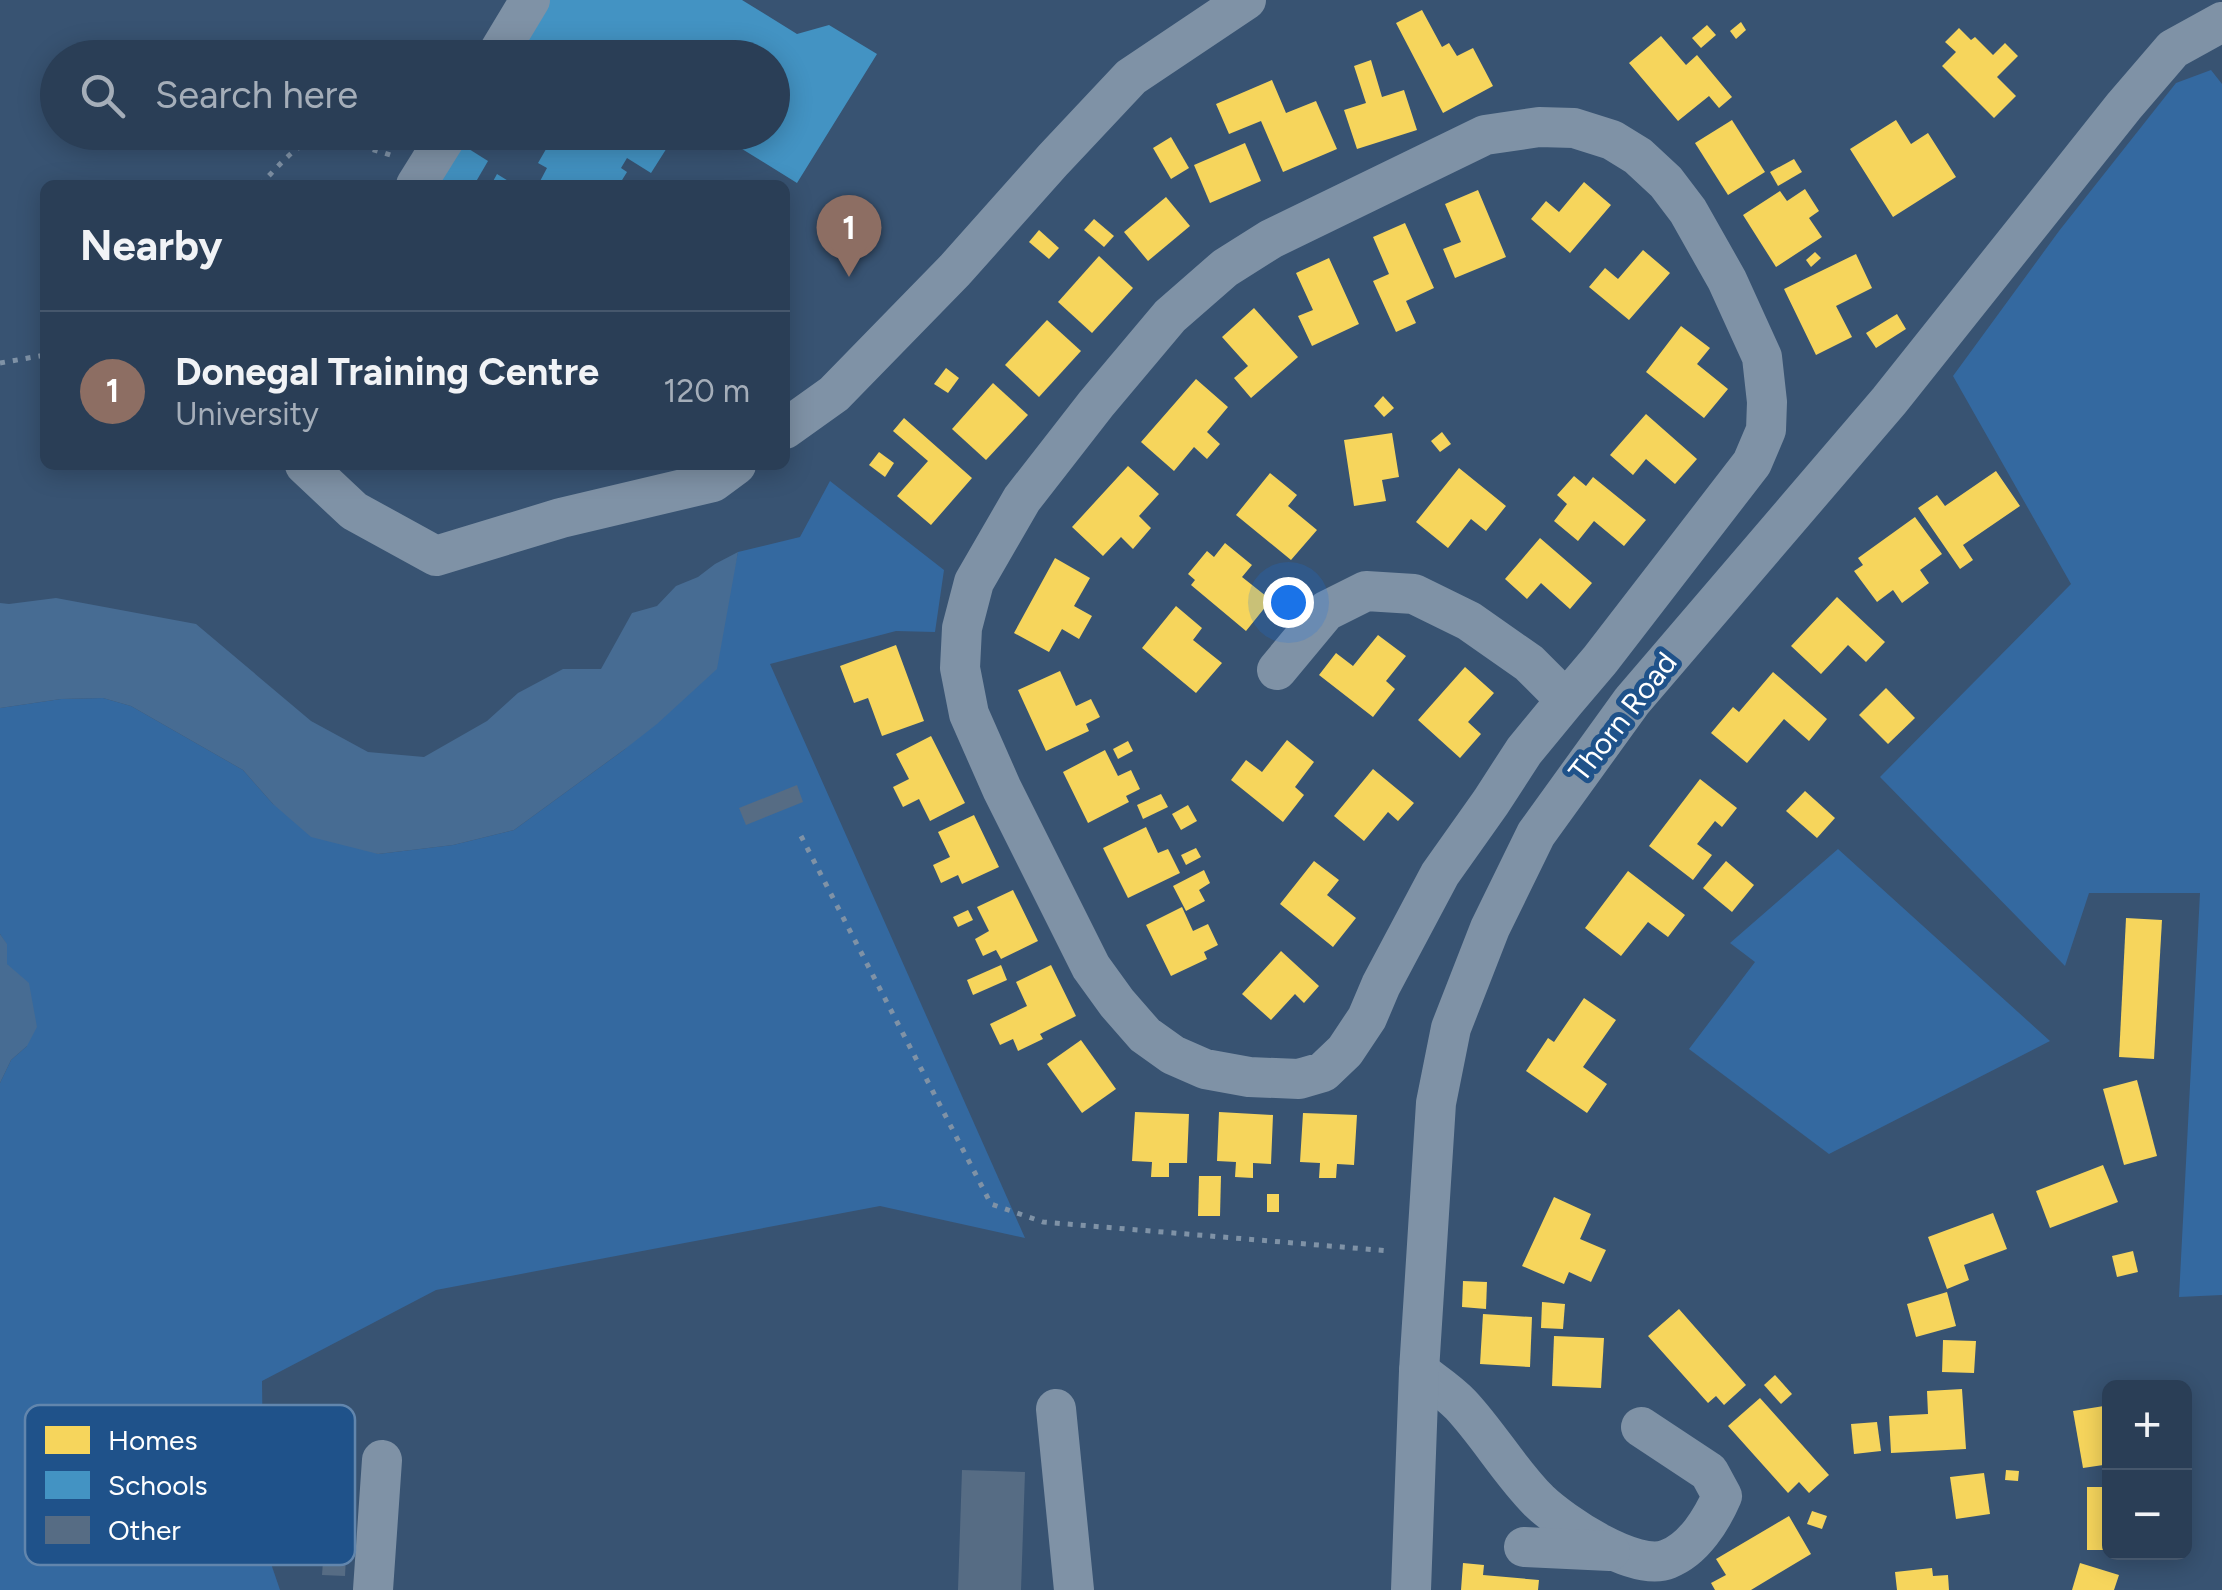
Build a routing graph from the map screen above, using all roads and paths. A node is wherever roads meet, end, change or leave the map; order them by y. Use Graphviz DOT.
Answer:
graph roads {
  1 [pos="530,0"];
  2 [pos="1246,0"];
  3 [pos="2222,22"];
  4 [pos="506,40"];
  5 [pos="296,150"];
  6 [pos="373,150"];
  7 [pos="438,150"];
  8 [pos="422,176"];
  9 [pos="265,180"];
  10 [pos="40,356"];
  11 [pos="0,362"];
  12 [pos="790,426"];
  13 [pos="310,470"];
  14 [pos="729,470"];
  15 [pos="1277,670"];
  16 [pos="1566,700"];
  17 [pos="1491,802"];
  18 [pos="1536,834"];
  19 [pos="801,836"];
  20 [pos="1425,1254"];
  21 [pos="1419,1372"];
  22 [pos="1056,1409"];
  23 [pos="1641,1427"];
  24 [pos="382,1460"];
  25 [pos="1524,1547"];
  26 [pos="1611,1551"];
  27 [pos="373,1590"];
  28 [pos="1074,1590"];
  29 [pos="1412,1590"];
  1 -- 4 [label="street"];
  2 -- 12 [label="street"];
  3 -- 18 [label="street, Thorn Road"];
  5 -- 9 [label="path"];
  6 -- 8 [label="path"];
  7 -- 8 [label="street"];
  10 -- 11 [label="path"];
  13 -- 14 [label="street"];
  15 -- 16 [label="street"];
  16 -- 17 [label="street"];
  16 -- 17 [label="street"];
  17 -- 18 [label="street"];
  18 -- 20 [label="street, Thorn Road"];
  19 -- 20 [label="path"];
  20 -- 21 [label="street, Thorn Road"];
  21 -- 26 [label="street"];
  21 -- 29 [label="street, Thorn Road"];
  22 -- 28 [label="street"];
  23 -- 26 [label="street"];
  24 -- 27 [label="street"];
  25 -- 26 [label="street"];
}
